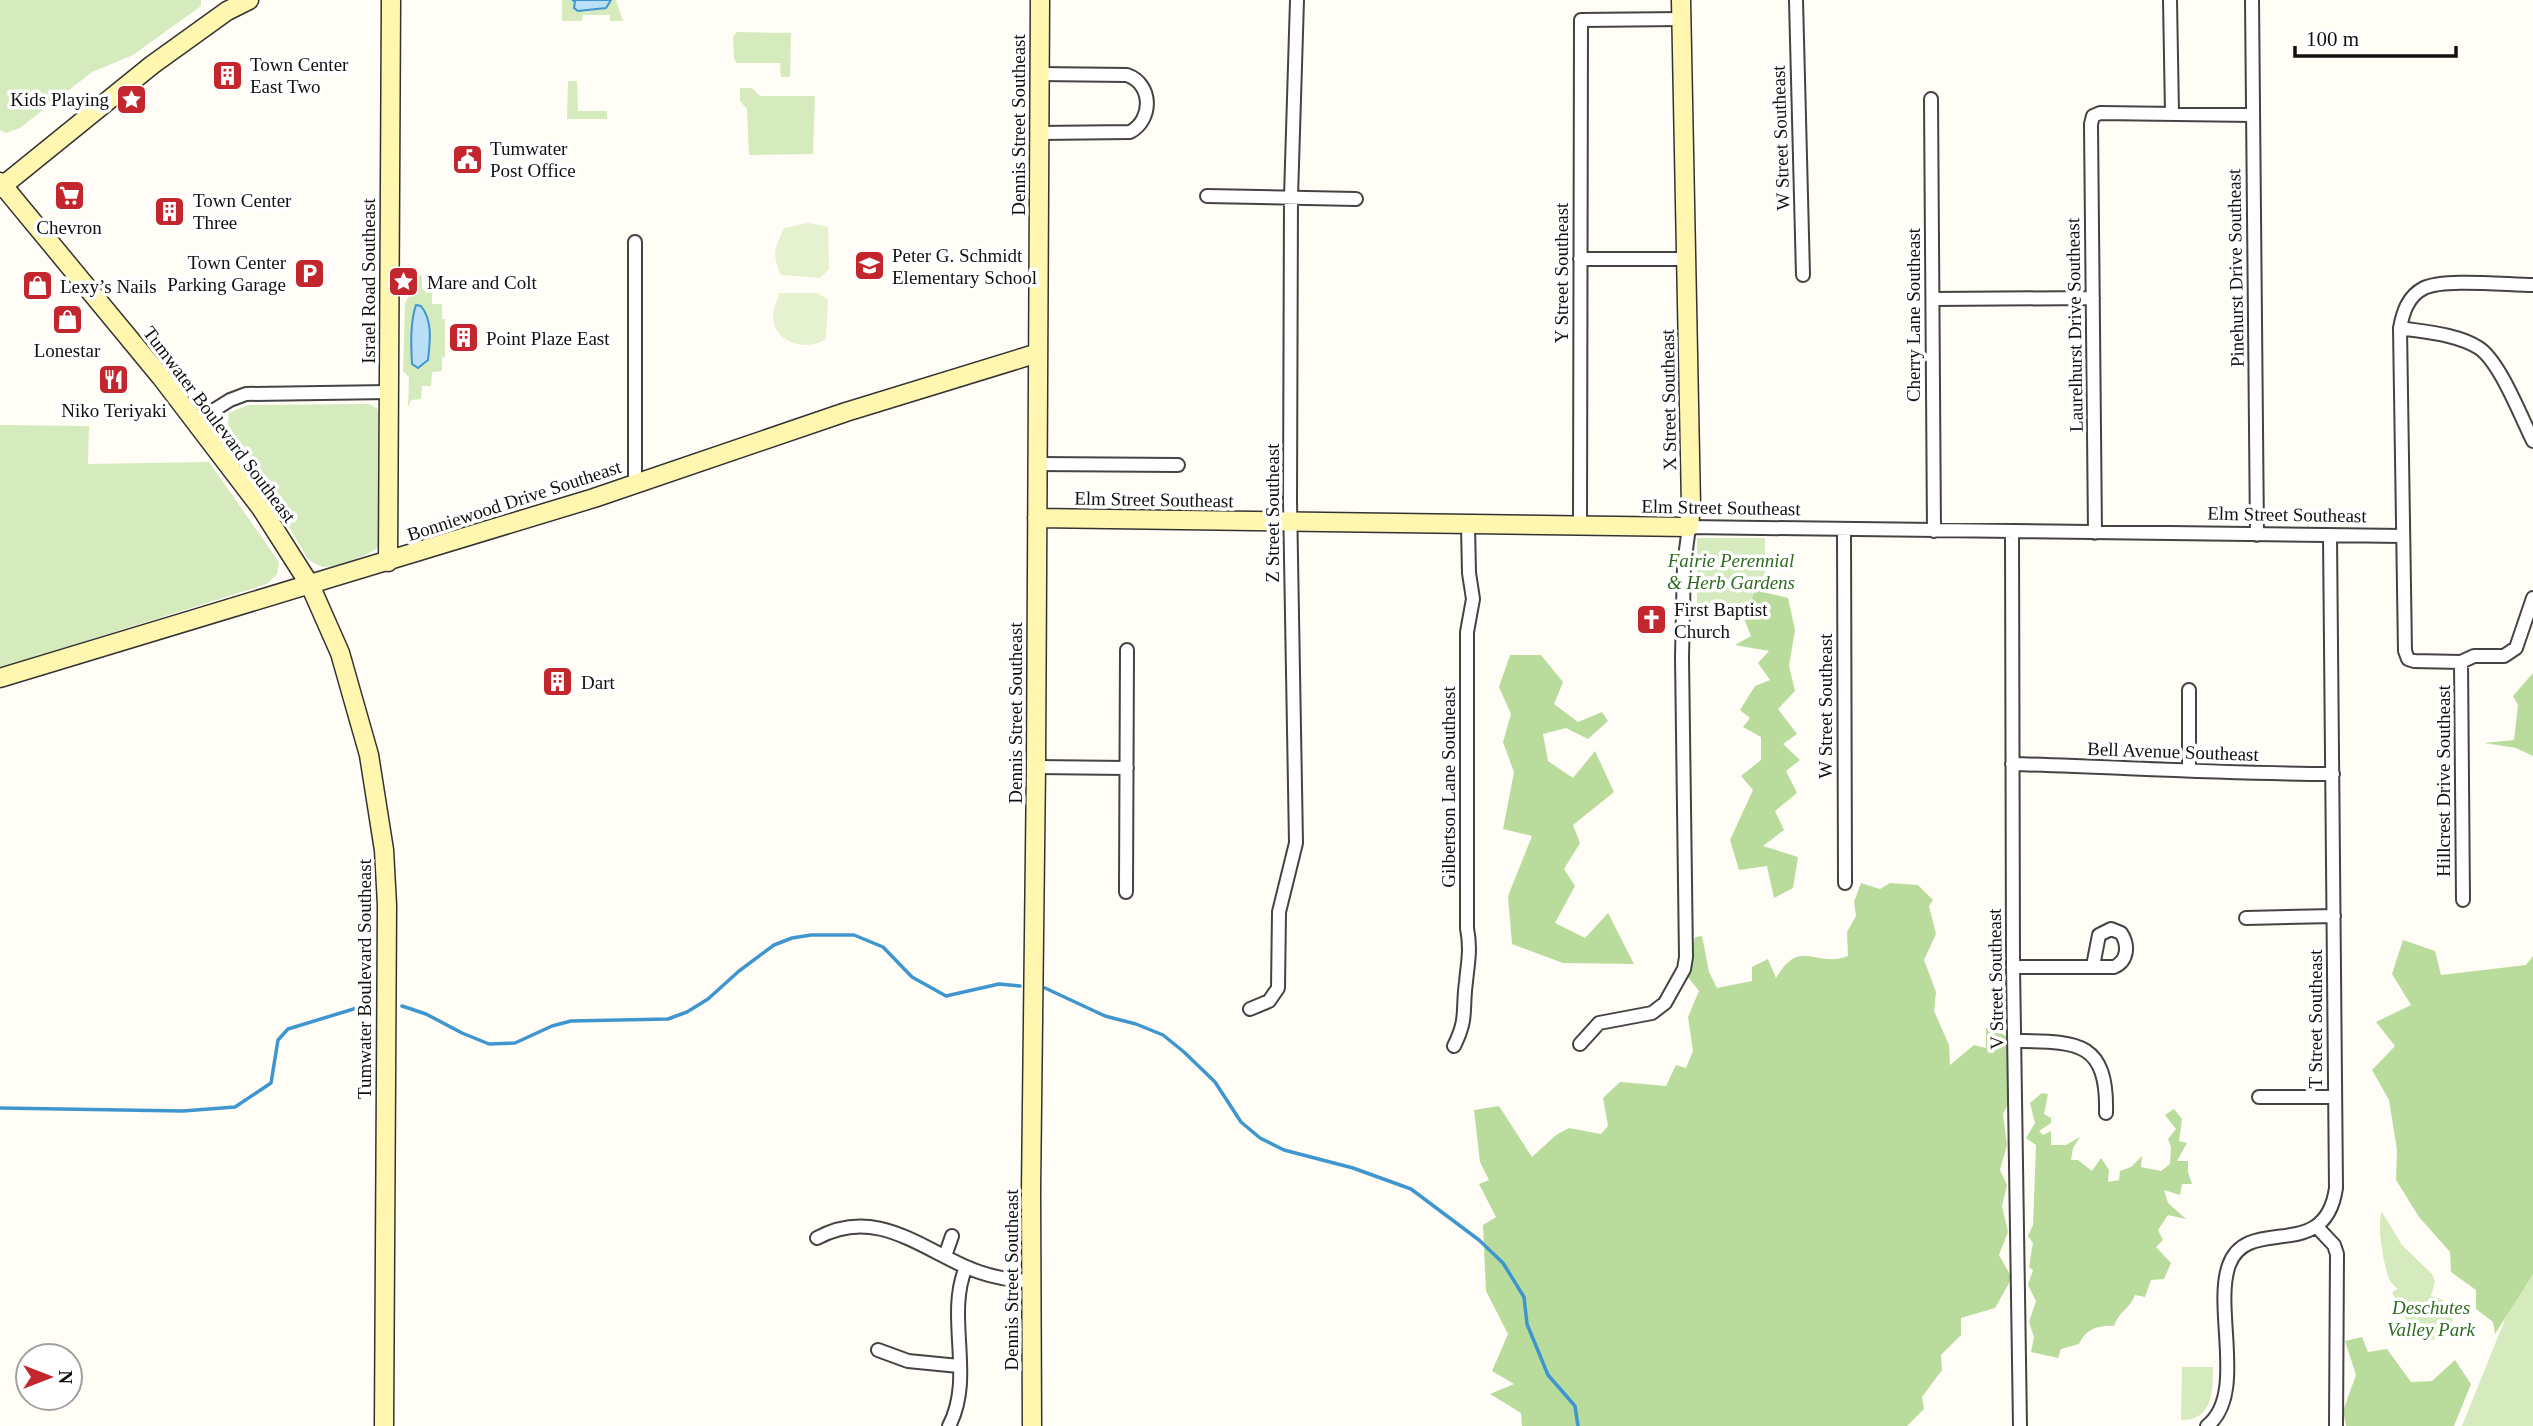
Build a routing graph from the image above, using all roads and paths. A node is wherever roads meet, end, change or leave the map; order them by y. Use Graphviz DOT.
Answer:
graph roads {
  1 [pos="248,0"];
  2 [pos="391,0"];
  3 [pos="1040,0"];
  4 [pos="1297,0"];
  5 [pos="1681,0"];
  6 [pos="1796,0"];
  7 [pos="2171,0"];
  8 [pos="2252,0"];
  9 [pos="229,4"];
  10 [pos="1682,19"];
  11 [pos="1039,74"];
  12 [pos="1931,99"];
  13 [pos="2172,113"];
  14 [pos="2253,115"];
  15 [pos="1039,133"];
  16 [pos="1,182"];
  17 [pos="1206,196"];
  18 [pos="1291,197"];
  19 [pos="1356,199"];
  20 [pos="635,242"];
  21 [pos="1580,259"];
  22 [pos="1686,259"];
  23 [pos="1803,275"];
  24 [pos="2533,285"];
  25 [pos="2093,298"];
  26 [pos="1933,299"];
  27 [pos="2400,328"];
  28 [pos="1038,353"];
  29 [pos="389,392"];
  30 [pos="195,422"];
  31 [pos="2533,441"];
  32 [pos="1038,464"];
  33 [pos="1178,465"];
  34 [pos="635,484"];
  35 [pos="1037,518"];
  36 [pos="1290,522"];
  37 [pos="1468,526"];
  38 [pos="1580,526"];
  39 [pos="1689,527"];
  40 [pos="1844,529"];
  41 [pos="1934,531"];
  42 [pos="2012,532"];
  43 [pos="2095,533"];
  44 [pos="2257,535"];
  45 [pos="2330,536"];
  46 [pos="2403,536"];
  47 [pos="388,562"];
  48 [pos="310,585"];
  49 [pos="2533,598"];
  50 [pos="1128,650"];
  51 [pos="2461,662"];
  52 [pos="0,678"];
  53 [pos="2189,690"];
  54 [pos="2012,764"];
  55 [pos="1036,767"];
  56 [pos="1127,768"];
  57 [pos="2189,769"];
  58 [pos="2333,774"];
  59 [pos="1845,883"];
  60 [pos="1126,892"];
  61 [pos="2463,900"];
  62 [pos="2334,916"];
  63 [pos="2246,918"];
  64 [pos="2093,966"];
  65 [pos="2013,967"];
  66 [pos="1250,1009"];
  67 [pos="2015,1041"];
  68 [pos="1580,1044"];
  69 [pos="1454,1046"];
  70 [pos="2259,1097"];
  71 [pos="2335,1097"];
  72 [pos="2105,1112"];
  73 [pos="2316,1226"];
  74 [pos="952,1236"];
  75 [pos="817,1238"];
  76 [pos="945,1256"];
  77 [pos="966,1267"];
  78 [pos="1033,1281"];
  79 [pos="878,1349"];
  80 [pos="959,1366"];
  81 [pos="2210,1425"];
  82 [pos="384,1426"];
  83 [pos="949,1426"];
  84 [pos="1032,1426"];
  85 [pos="2020,1426"];
  86 [pos="2336,1426"];
  1 -- 9 [label="street"];
  2 -- 29 [label="street, Israel Road Southeast"];
  3 -- 11 [label="street, Dennis Street Southeast"];
  4 -- 18 [label="street, Z Street Southeast"];
  5 -- 10 [label="street, X Street Southeast"];
  6 -- 23 [label="street, W Street Southeast"];
  7 -- 13 [label="street"];
  8 -- 14 [label="street, Pinehurst Drive Southeast"];
  9 -- 16 [label="street"];
  10 -- 21 [label="street, Y Street Southeast"];
  10 -- 22 [label="street, X Street Southeast"];
  11 -- 15 [label="street, Dennis Street Southeast"];
  11 -- 15 [label="street"];
  12 -- 26 [label="street, Cherry Lane Southeast"];
  13 -- 14 [label="street"];
  13 -- 25 [label="street, Laurelhurst Drive Southeast"];
  14 -- 44 [label="street, Pinehurst Drive Southeast"];
  15 -- 28 [label="street, Dennis Street Southeast"];
  16 -- 30 [label="street, Tumwater Boulevard Southeast"];
  17 -- 18 [label="street"];
  18 -- 19 [label="street"];
  18 -- 36 [label="street, Z Street Southeast"];
  20 -- 34 [label="street"];
  21 -- 22 [label="street"];
  21 -- 38 [label="street, Y Street Southeast"];
  22 -- 39 [label="street, X Street Southeast"];
  24 -- 27 [label="street"];
  25 -- 26 [label="street"];
  25 -- 43 [label="street, Laurelhurst Drive Southeast"];
  26 -- 41 [label="street, Cherry Lane Southeast"];
  27 -- 31 [label="street"];
  27 -- 46 [label="street"];
  28 -- 32 [label="street, Dennis Street Southeast"];
  28 -- 34 [label="street, Bonniewood Drive Southeast"];
  29 -- 30 [label="street"];
  29 -- 47 [label="street, Israel Road Southeast"];
  30 -- 48 [label="street, Tumwater Boulevard Southeast"];
  32 -- 33 [label="street"];
  32 -- 35 [label="street, Dennis Street Southeast"];
  34 -- 47 [label="street, Bonniewood Drive Southeast"];
  35 -- 36 [label="street, Elm Street Southeast"];
  35 -- 55 [label="street, Dennis Street Southeast"];
  36 -- 37 [label="street, Elm Street Southeast"];
  36 -- 66 [label="street, Z Street Southeast"];
  37 -- 38 [label="street, Elm Street Southeast"];
  37 -- 69 [label="street, Gilbertson Lane Southeast"];
  38 -- 39 [label="street, Elm Street Southeast"];
  39 -- 40 [label="street, Elm Street Southeast"];
  39 -- 68 [label="street, X Street Southeast"];
  40 -- 41 [label="street, Elm Street Southeast"];
  40 -- 59 [label="street, W Street Southeast"];
  41 -- 42 [label="street, Elm Street Southeast"];
  42 -- 43 [label="street, Elm Street Southeast"];
  42 -- 54 [label="street, V Street Southeast"];
  43 -- 44 [label="street, Elm Street Southeast"];
  44 -- 45 [label="street, Elm Street Southeast"];
  45 -- 46 [label="street, Elm Street Southeast"];
  45 -- 58 [label="street, T Street Southeast"];
  46 -- 51 [label="street"];
  47 -- 48 [label="street, Bonniewood Drive Southeast"];
  48 -- 52 [label="street, Bonniewood Drive Southeast"];
  48 -- 82 [label="street, Tumwater Boulevard Southeast"];
  49 -- 51 [label="street"];
  50 -- 56 [label="street"];
  51 -- 61 [label="street, Hillcrest Drive Southeast"];
  53 -- 57 [label="street"];
  54 -- 57 [label="street, Bell Avenue Southeast"];
  54 -- 65 [label="street, V Street Southeast"];
  55 -- 56 [label="street"];
  55 -- 78 [label="street, Dennis Street Southeast"];
  56 -- 60 [label="street"];
  57 -- 58 [label="street, Bell Avenue Southeast"];
  58 -- 62 [label="street, T Street Southeast"];
  62 -- 63 [label="street"];
  62 -- 71 [label="street, T Street Southeast"];
  64 -- 65 [label="street"];
  65 -- 67 [label="street, V Street Southeast"];
  67 -- 72 [label="street"];
  67 -- 85 [label="street, V Street Southeast"];
  70 -- 71 [label="street"];
  71 -- 73 [label="street, T Street Southeast"];
  73 -- 81 [label="street"];
  73 -- 86 [label="street"];
  74 -- 76 [label="street"];
  75 -- 76 [label="street"];
  76 -- 77 [label="street"];
  77 -- 78 [label="street"];
  77 -- 80 [label="street"];
  78 -- 84 [label="street, Dennis Street Southeast"];
  79 -- 80 [label="street"];
  80 -- 83 [label="street"];
}
